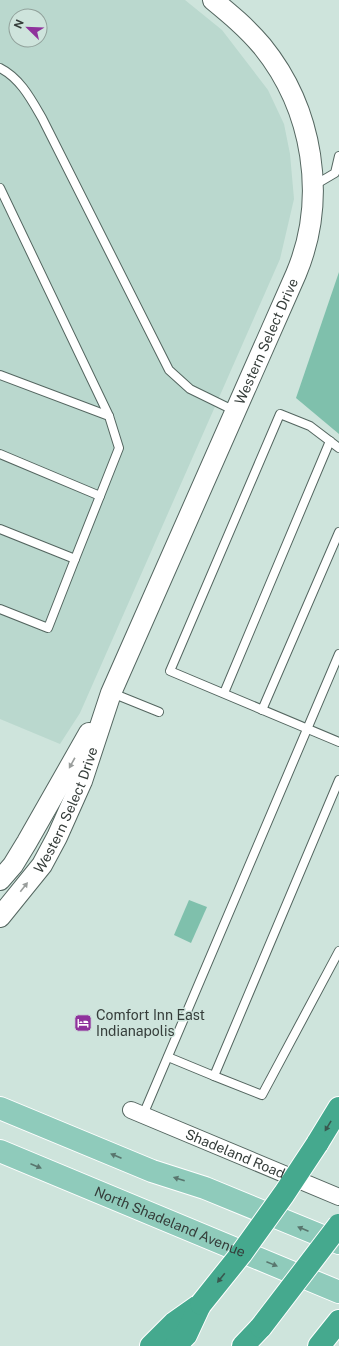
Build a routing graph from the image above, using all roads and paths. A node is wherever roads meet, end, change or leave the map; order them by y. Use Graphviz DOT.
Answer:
graph roads {
  1 [pos="213,0"];
  2 [pos="0,68"];
  3 [pos="339,156"];
  4 [pos="313,186"];
  5 [pos="0,188"];
  6 [pos="0,375"];
  7 [pos="235,411"];
  8 [pos="109,416"];
  9 [pos="330,441"];
  10 [pos="339,448"];
  11 [pos="0,454"];
  12 [pos="100,496"];
  13 [pos="0,529"];
  14 [pos="339,532"];
  15 [pos="75,559"];
  16 [pos="0,609"];
  17 [pos="339,654"];
  18 [pos="112,693"];
  19 [pos="224,693"];
  20 [pos="262,710"];
  21 [pos="159,712"];
  22 [pos="307,729"];
  23 [pos="339,742"];
  24 [pos="339,780"];
  25 [pos="0,880"];
  26 [pos="0,917"];
  27 [pos="339,951"];
  28 [pos="168,1057"];
  29 [pos="214,1076"];
  30 [pos="0,1108"];
  31 [pos="339,1108"];
  32 [pos="137,1113"];
  33 [pos="0,1151"];
  34 [pos="339,1197"];
  35 [pos="339,1225"];
  36 [pos="339,1244"];
  37 [pos="339,1292"];
  38 [pos="201,1304"];
  39 [pos="339,1321"];
  40 [pos="151,1346"];
  41 [pos="174,1346"];
  42 [pos="243,1346"];
  43 [pos="318,1346"];
  1 -- 4 [label="street, Western Select Drive"];
  2 -- 7 [label="lane"];
  3 -- 4 [label="lane"];
  4 -- 7 [label="street, Western Select Drive"];
  5 -- 8 [label="lane"];
  6 -- 8 [label="lane"];
  7 -- 18 [label="street, Western Select Drive"];
  8 -- 12 [label="lane"];
  9 -- 10 [label="lane"];
  9 -- 19 [label="lane"];
  9 -- 19 [label="lane"];
  11 -- 12 [label="lane"];
  12 -- 15 [label="lane"];
  13 -- 15 [label="lane"];
  14 -- 20 [label="lane"];
  15 -- 16 [label="lane"];
  17 -- 22 [label="lane"];
  18 -- 21 [label="lane"];
  18 -- 25 [label="street, Western Select Drive, one-way"];
  26 -- 18 [label="street, Western Select Drive, one-way"];
  19 -- 20 [label="lane"];
  20 -- 22 [label="lane"];
  22 -- 23 [label="lane"];
  22 -- 28 [label="lane"];
  24 -- 29 [label="lane"];
  27 -- 29 [label="lane"];
  28 -- 29 [label="lane"];
  28 -- 32 [label="lane"];
  36 -- 30 [label="main road, one-way"];
  31 -- 38 [label="highway, one-way, bridge"];
  32 -- 34 [label="street, Shadeland Road"];
  33 -- 37 [label="main road, North Shadeland Avenue, one-way"];
  35 -- 42 [label="highway, bridge"];
  38 -- 40 [label="highway"];
  38 -- 41 [label="highway"];
  39 -- 43 [label="highway"];
}
